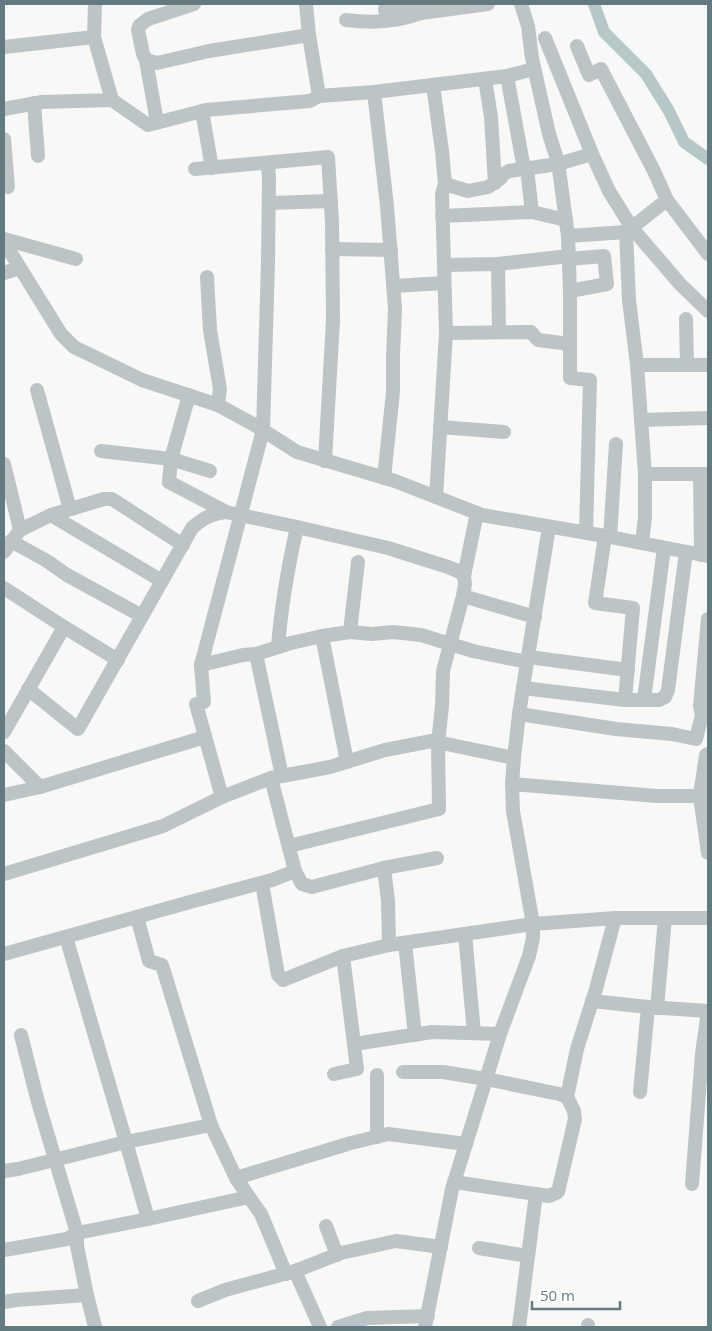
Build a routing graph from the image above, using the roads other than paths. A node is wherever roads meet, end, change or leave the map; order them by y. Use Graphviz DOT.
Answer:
graph roads {
  1 [pos="95,4"];
  2 [pos="194,4"];
  3 [pos="306,4"];
  4 [pos="482,4"];
  5 [pos="488,4"];
  6 [pos="521,4"];
  7 [pos="452,6"];
  8 [pos="419,7"];
  9 [pos="346,20"];
  10 [pos="309,35"];
  11 [pos="94,37"];
  12 [pos="545,38"];
  13 [pos="577,46"];
  14 [pos="4,47"];
  15 [pos="146,60"];
  16 [pos="534,69"];
  17 [pos="507,76"];
  18 [pos="485,79"];
  19 [pos="433,85"];
  20 [pos="374,92"];
  21 [pos="319,96"];
  22 [pos="112,100"];
  23 [pos="34,103"];
  24 [pos="4,109"];
  25 [pos="202,111"];
  26 [pos="157,122"];
  27 [pos="4,139"];
  28 [pos="592,154"];
  29 [pos="38,156"];
  30 [pos="268,163"];
  31 [pos="558,164"];
  32 [pos="212,168"];
  33 [pos="195,169"];
  34 [pos="526,169"];
  35 [pos="495,183"];
  36 [pos="445,184"];
  37 [pos="8,187"];
  38 [pos="468,191"];
  39 [pos="667,200"];
  40 [pos="331,201"];
  41 [pos="269,203"];
  42 [pos="532,212"];
  43 [pos="468,215"];
  44 [pos="442,216"];
  45 [pos="566,220"];
  46 [pos="629,230"];
  47 [pos="568,236"];
  48 [pos="4,241"];
  49 [pos="332,249"];
  50 [pos="390,250"];
  51 [pos="708,254"];
  52 [pos="569,258"];
  53 [pos="76,259"];
  54 [pos="498,264"];
  55 [pos="444,265"];
  56 [pos="19,268"];
  57 [pos="4,272"];
  58 [pos="207,277"];
  59 [pos="444,283"];
  60 [pos="394,286"];
  61 [pos="570,291"];
  62 [pos="708,311"];
  63 [pos="686,319"];
  64 [pos="499,332"];
  65 [pos="446,333"];
  66 [pos="570,344"];
  67 [pos="688,364"];
  68 [pos="637,365"];
  69 [pos="708,365"];
  70 [pos="37,390"];
  71 [pos="189,395"];
  72 [pos="218,405"];
  73 [pos="708,418"];
  74 [pos="641,420"];
  75 [pos="440,427"];
  76 [pos="263,430"];
  77 [pos="504,432"];
  78 [pos="616,444"];
  79 [pos="100,451"];
  80 [pos="171,459"];
  81 [pos="325,460"];
  82 [pos="4,464"];
  83 [pos="210,470"];
  84 [pos="645,474"];
  85 [pos="704,474"];
  86 [pos="384,478"];
  87 [pos="436,497"];
  88 [pos="70,509"];
  89 [pos="226,512"];
  90 [pos="477,513"];
  91 [pos="51,515"];
  92 [pos="241,515"];
  93 [pos="297,527"];
  94 [pos="549,527"];
  95 [pos="20,530"];
  96 [pos="586,533"];
  97 [pos="608,537"];
  98 [pos="642,543"];
  99 [pos="182,545"];
  100 [pos="7,547"];
  101 [pos="664,548"];
  102 [pos="686,552"];
  103 [pos="705,556"];
  104 [pos="358,562"];
  105 [pos="464,576"];
  106 [pos="162,581"];
  107 [pos="4,588"];
  108 [pos="463,596"];
  109 [pos="142,616"];
  110 [pos="535,617"];
  111 [pos="708,620"];
  112 [pos="64,627"];
  113 [pos="350,632"];
  114 [pos="322,636"];
  115 [pos="450,644"];
  116 [pos="278,647"];
  117 [pos="256,654"];
  118 [pos="118,660"];
  119 [pos="528,660"];
  120 [pos="201,665"];
  121 [pos="628,670"];
  122 [pos="523,688"];
  123 [pos="28,689"];
  124 [pos="625,700"];
  125 [pos="644,700"];
  126 [pos="519,714"];
  127 [pos="4,732"];
  128 [pos="205,737"];
  129 [pos="438,742"];
  130 [pos="4,751"];
  131 [pos="708,754"];
  132 [pos="514,758"];
  133 [pos="347,762"];
  134 [pos="276,777"];
  135 [pos="512,784"];
  136 [pos="40,787"];
  137 [pos="4,795"];
  138 [pos="700,796"];
  139 [pos="222,797"];
  140 [pos="289,846"];
  141 [pos="708,853"];
  142 [pos="438,858"];
  143 [pos="384,868"];
  144 [pos="295,871"];
  145 [pos="4,874"];
  146 [pos="262,882"];
  147 [pos="137,917"];
  148 [pos="614,918"];
  149 [pos="665,918"];
  150 [pos="708,918"];
  151 [pos="534,924"];
  152 [pos="465,934"];
  153 [pos="66,936"];
  154 [pos="405,943"];
  155 [pos="389,945"];
  156 [pos="4,954"];
  157 [pos="343,956"];
  158 [pos="592,1001"];
  159 [pos="652,1007"];
  160 [pos="708,1010"];
  161 [pos="474,1033"];
  162 [pos="500,1034"];
  163 [pos="21,1035"];
  164 [pos="415,1035"];
  165 [pos="354,1044"];
  166 [pos="705,1054"];
  167 [pos="403,1072"];
  168 [pos="334,1074"];
  169 [pos="377,1075"];
  170 [pos="486,1079"];
  171 [pos="640,1092"];
  172 [pos="567,1097"];
  173 [pos="211,1125"];
  174 [pos="377,1137"];
  175 [pos="126,1142"];
  176 [pos="466,1144"];
  177 [pos="56,1160"];
  178 [pos="4,1171"];
  179 [pos="236,1178"];
  180 [pos="454,1182"];
  181 [pos="692,1184"];
  182 [pos="536,1194"];
  183 [pos="249,1197"];
  184 [pos="148,1219"];
  185 [pos="326,1226"];
  186 [pos="77,1233"];
  187 [pos="441,1247"];
  188 [pos="479,1248"];
  189 [pos="4,1250"];
  190 [pos="337,1255"];
  191 [pos="528,1256"];
  192 [pos="290,1273"];
  193 [pos="87,1295"];
  194 [pos="198,1300"];
  195 [pos="4,1302"];
  196 [pos="427,1321"];
  197 [pos="95,1327"];
  198 [pos="320,1327"];
  199 [pos="338,1327"];
  200 [pos="519,1327"];
  1 -- 11 [label="street"];
  2 -- 15 [label="street"];
  3 -- 10 [label="street"];
  4 -- 5 [label="street"];
  4 -- 7 [label="street"];
  6 -- 16 [label="street"];
  7 -- 8 [label="street"];
  8 -- 9 [label="street"];
  10 -- 15 [label="street"];
  10 -- 21 [label="street"];
  11 -- 14 [label="street"];
  11 -- 22 [label="street"];
  12 -- 28 [label="street"];
  13 -- 39 [label="street"];
  15 -- 26 [label="street"];
  16 -- 17 [label="street"];
  16 -- 31 [label="street"];
  17 -- 18 [label="street"];
  17 -- 34 [label="street"];
  18 -- 19 [label="street"];
  18 -- 35 [label="street"];
  19 -- 20 [label="street"];
  19 -- 36 [label="street"];
  20 -- 21 [label="street"];
  20 -- 50 [label="street"];
  21 -- 25 [label="street"];
  22 -- 23 [label="street"];
  22 -- 26 [label="street"];
  23 -- 24 [label="street"];
  23 -- 29 [label="street"];
  25 -- 26 [label="street"];
  25 -- 32 [label="street"];
  27 -- 37 [label="street"];
  28 -- 31 [label="street"];
  28 -- 46 [label="street"];
  30 -- 32 [label="street"];
  30 -- 40 [label="street"];
  30 -- 41 [label="street"];
  31 -- 34 [label="street"];
  31 -- 45 [label="street"];
  32 -- 33 [label="street"];
  34 -- 35 [label="street"];
  34 -- 42 [label="street"];
  35 -- 38 [label="street"];
  36 -- 38 [label="street"];
  36 -- 44 [label="street"];
  38 -- 43 [label="street"];
  39 -- 46 [label="street"];
  39 -- 51 [label="street"];
  40 -- 41 [label="street"];
  40 -- 49 [label="street"];
  41 -- 76 [label="street"];
  42 -- 43 [label="street"];
  42 -- 45 [label="street"];
  43 -- 44 [label="street"];
  44 -- 55 [label="street"];
  45 -- 47 [label="street"];
  46 -- 47 [label="street"];
  46 -- 62 [label="street"];
  46 -- 68 [label="street"];
  47 -- 52 [label="street"];
  48 -- 53 [label="street"];
  48 -- 56 [label="street"];
  49 -- 50 [label="street"];
  49 -- 81 [label="street"];
  50 -- 60 [label="street"];
  52 -- 54 [label="street"];
  52 -- 61 [label="street"];
  52 -- 61 [label="street"];
  54 -- 55 [label="street"];
  54 -- 64 [label="street"];
  55 -- 59 [label="street"];
  56 -- 57 [label="street"];
  56 -- 71 [label="street"];
  58 -- 72 [label="street"];
  59 -- 60 [label="street"];
  59 -- 65 [label="street"];
  60 -- 86 [label="street"];
  61 -- 66 [label="street"];
  63 -- 67 [label="street"];
  64 -- 65 [label="street"];
  64 -- 66 [label="street"];
  65 -- 75 [label="street"];
  66 -- 96 [label="street"];
  67 -- 68 [label="street"];
  67 -- 69 [label="street"];
  68 -- 74 [label="street"];
  70 -- 88 [label="street"];
  71 -- 72 [label="street"];
  71 -- 80 [label="street"];
  72 -- 76 [label="street"];
  73 -- 74 [label="street"];
  74 -- 84 [label="street"];
  75 -- 77 [label="street"];
  75 -- 87 [label="street"];
  76 -- 81 [label="street"];
  76 -- 92 [label="street"];
  78 -- 97 [label="street"];
  79 -- 80 [label="street"];
  80 -- 83 [label="street"];
  80 -- 89 [label="street"];
  81 -- 86 [label="street"];
  82 -- 95 [label="street"];
  84 -- 85 [label="street"];
  84 -- 98 [label="street"];
  85 -- 103 [label="street"];
  86 -- 87 [label="street"];
  87 -- 90 [label="street"];
  88 -- 91 [label="street"];
  88 -- 99 [label="street"];
  89 -- 92 [label="street"];
  89 -- 99 [label="street"];
  90 -- 94 [label="street"];
  90 -- 105 [label="street"];
  91 -- 95 [label="street"];
  91 -- 106 [label="street"];
  92 -- 93 [label="street"];
  92 -- 120 [label="street"];
  93 -- 105 [label="street"];
  93 -- 116 [label="street"];
  94 -- 96 [label="street"];
  94 -- 110 [label="street"];
  95 -- 100 [label="street"];
  96 -- 97 [label="street"];
  97 -- 98 [label="street"];
  97 -- 121 [label="street"];
  98 -- 101 [label="street"];
  99 -- 106 [label="street"];
  100 -- 109 [label="street"];
  101 -- 102 [label="street"];
  101 -- 125 [label="street"];
  102 -- 103 [label="street"];
  102 -- 125 [label="street"];
  104 -- 113 [label="street"];
  105 -- 108 [label="street"];
  106 -- 109 [label="street"];
  107 -- 112 [label="street"];
  108 -- 110 [label="street"];
  108 -- 115 [label="street"];
  109 -- 118 [label="street"];
  110 -- 119 [label="street"];
  111 -- 126 [label="street"];
  112 -- 118 [label="street"];
  112 -- 123 [label="street"];
  113 -- 114 [label="street"];
  113 -- 115 [label="street"];
  114 -- 116 [label="street"];
  114 -- 133 [label="street"];
  115 -- 119 [label="street"];
  115 -- 129 [label="street"];
  116 -- 117 [label="street"];
  117 -- 120 [label="street"];
  117 -- 134 [label="street"];
  118 -- 123 [label="street"];
  119 -- 121 [label="street"];
  119 -- 122 [label="street"];
  120 -- 128 [label="street"];
  121 -- 124 [label="street"];
  122 -- 124 [label="street"];
  122 -- 126 [label="street"];
  123 -- 127 [label="street"];
  124 -- 125 [label="street"];
  126 -- 132 [label="street"];
  128 -- 136 [label="street"];
  128 -- 139 [label="street"];
  129 -- 132 [label="street"];
  129 -- 133 [label="street"];
  129 -- 140 [label="street"];
  130 -- 136 [label="street"];
  131 -- 138 [label="street"];
  132 -- 135 [label="street"];
  133 -- 134 [label="street"];
  134 -- 139 [label="street"];
  134 -- 140 [label="street"];
  135 -- 138 [label="street"];
  135 -- 151 [label="street"];
  136 -- 137 [label="street"];
  138 -- 141 [label="street"];
  139 -- 145 [label="street"];
  140 -- 144 [label="street"];
  142 -- 143 [label="street"];
  143 -- 144 [label="street"];
  143 -- 155 [label="street"];
  144 -- 146 [label="street"];
  146 -- 147 [label="street"];
  146 -- 157 [label="street"];
  147 -- 153 [label="street"];
  147 -- 173 [label="street"];
  148 -- 149 [label="street"];
  148 -- 151 [label="street"];
  148 -- 158 [label="street"];
  149 -- 150 [label="street"];
  149 -- 159 [label="street"];
  151 -- 152 [label="street"];
  151 -- 162 [label="street"];
  152 -- 154 [label="street"];
  152 -- 161 [label="street"];
  153 -- 156 [label="street"];
  153 -- 175 [label="street"];
  154 -- 155 [label="street"];
  154 -- 164 [label="street"];
  155 -- 157 [label="street"];
  157 -- 165 [label="street"];
  158 -- 159 [label="street"];
  158 -- 172 [label="street"];
  159 -- 160 [label="street"];
  159 -- 171 [label="street"];
  160 -- 166 [label="street"];
  161 -- 162 [label="street"];
  161 -- 164 [label="street"];
  162 -- 170 [label="street"];
  163 -- 177 [label="street"];
  164 -- 165 [label="street"];
  165 -- 168 [label="street"];
  166 -- 181 [label="street"];
  167 -- 170 [label="street"];
  169 -- 174 [label="street"];
  170 -- 172 [label="street"];
  170 -- 176 [label="street"];
  172 -- 182 [label="street"];
  173 -- 175 [label="street"];
  173 -- 179 [label="street"];
  174 -- 176 [label="street"];
  174 -- 179 [label="street"];
  175 -- 177 [label="street"];
  175 -- 184 [label="street"];
  176 -- 180 [label="street"];
  177 -- 178 [label="street"];
  177 -- 186 [label="street"];
  179 -- 183 [label="street"];
  180 -- 182 [label="street"];
  180 -- 187 [label="street"];
  182 -- 191 [label="street"];
  183 -- 184 [label="street"];
  183 -- 192 [label="street"];
  184 -- 186 [label="street"];
  185 -- 190 [label="street"];
  186 -- 189 [label="street"];
  186 -- 193 [label="street"];
  187 -- 190 [label="street"];
  187 -- 196 [label="street"];
  188 -- 191 [label="street"];
  190 -- 192 [label="street"];
  191 -- 200 [label="street"];
  192 -- 194 [label="street"];
  192 -- 198 [label="street"];
  193 -- 195 [label="street"];
  193 -- 197 [label="street"];
  196 -- 199 [label="street"];
}
